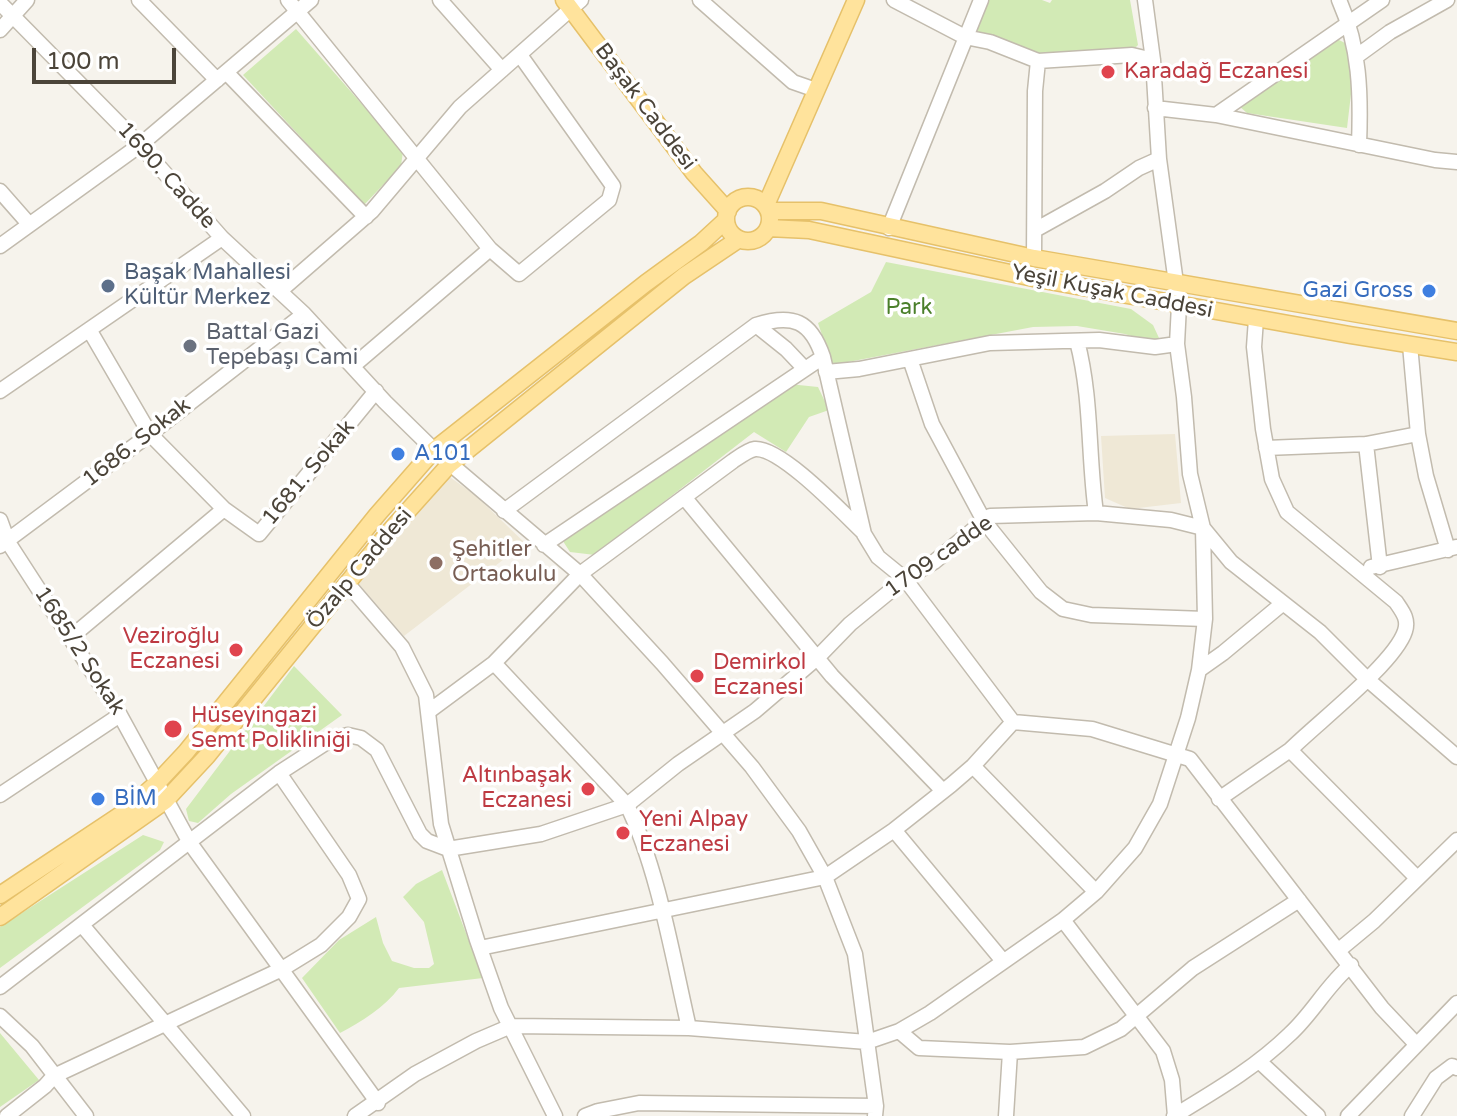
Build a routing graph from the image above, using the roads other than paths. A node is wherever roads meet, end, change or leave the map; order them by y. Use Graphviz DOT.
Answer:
graph roads {
  1 [pos="27,0"];
  2 [pos="139,0"];
  3 [pos="311,0"];
  4 [pos="440,0"];
  5 [pos="700,0"];
  6 [pos="856,0"];
  7 [pos="894,0"];
  8 [pos="981,0"];
  9 [pos="1145,0"];
  10 [pos="1339,0"];
  11 [pos="1382,0"];
  12 [pos="1447,0"];
  13 [pos="0,3"];
  14 [pos="572,3"];
  15 [pos="293,6"];
  16 [pos="12,15"];
  17 [pos="1349,22"];
  18 [pos="0,30"];
  19 [pos="965,37"];
  20 [pos="520,55"];
  21 [pos="1357,56"];
  22 [pos="1153,60"];
  23 [pos="1038,61"];
  24 [pos="502,70"];
  25 [pos="221,76"];
  26 [pos="816,90"];
  27 [pos="1155,108"];
  28 [pos="1216,115"];
  29 [pos="140,145"];
  30 [pos="1359,145"];
  31 [pos="789,152"];
  32 [pos="417,158"];
  33 [pos="1159,159"];
  34 [pos="1457,162"];
  35 [pos="0,191"];
  36 [pos="749,197"];
  37 [pos="767,208"];
  38 [pos="727,216"];
  39 [pos="366,217"];
  40 [pos="29,224"];
  41 [pos="768,228"];
  42 [pos="889,228"];
  43 [pos="1035,230"];
  44 [pos="222,238"];
  45 [pos="739,239"];
  46 [pos="0,246"];
  47 [pos="490,249"];
  48 [pos="1034,258"];
  49 [pos="1174,283"];
  50 [pos="280,291"];
  51 [pos="1179,305"];
  52 [pos="304,314"];
  53 [pos="1256,319"];
  54 [pos="756,325"];
  55 [pos="90,331"];
  56 [pos="1457,331"];
  57 [pos="1077,341"];
  58 [pos="1177,344"];
  59 [pos="1410,345"];
  60 [pos="1457,352"];
  61 [pos="910,359"];
  62 [pos="825,364"];
  63 [pos="353,366"];
  64 [pos="805,369"];
  65 [pos="0,391"];
  66 [pos="376,391"];
  67 [pos="150,434"];
  68 [pos="1418,434"];
  69 [pos="1366,444"];
  70 [pos="1266,448"];
  71 [pos="434,450"];
  72 [pos="449,465"];
  73 [pos="684,497"];
  74 [pos="224,509"];
  75 [pos="504,511"];
  76 [pos="1096,513"];
  77 [pos="0,520"];
  78 [pos="984,521"];
  79 [pos="1203,528"];
  80 [pos="864,534"];
  81 [pos="4,544"];
  82 [pos="544,545"];
  83 [pos="1452,548"];
  84 [pos="1355,567"];
  85 [pos="1380,567"];
  86 [pos="580,574"];
  87 [pos="905,579"];
  88 [pos="347,583"];
  89 [pos="1282,604"];
  90 [pos="1205,619"];
  91 [pos="70,638"];
  92 [pos="817,658"];
  93 [pos="494,663"];
  94 [pos="1199,670"];
  95 [pos="1367,679"];
  96 [pos="428,712"];
  97 [pos="120,715"];
  98 [pos="1013,722"];
  99 [pos="722,731"];
  100 [pos="1290,750"];
  101 [pos="1176,753"];
  102 [pos="1457,757"];
  103 [pos="973,766"];
  104 [pos="279,773"];
  105 [pos="157,783"];
  106 [pos="2,789"];
  107 [pos="943,791"];
  108 [pos="1219,799"];
  109 [pos="165,801"];
  110 [pos="627,805"];
  111 [pos="894,830"];
  112 [pos="1457,840"];
  113 [pos="190,843"];
  114 [pos="448,849"];
  115 [pos="825,877"];
  116 [pos="1417,878"];
  117 [pos="1096,892"];
  118 [pos="0,895"];
  119 [pos="1299,900"];
  120 [pos="661,911"];
  121 [pos="0,917"];
  122 [pos="1063,920"];
  123 [pos="82,925"];
  124 [pos="480,948"];
  125 [pos="1339,950"];
  126 [pos="1003,961"];
  127 [pos="1351,965"];
  128 [pos="282,969"];
  129 [pos="0,987"];
  130 [pos="1457,1003"];
  131 [pos="1136,1015"];
  132 [pos="0,1016"];
  133 [pos="168,1024"];
  134 [pos="511,1026"];
  135 [pos="689,1028"];
  136 [pos="899,1031"];
  137 [pos="867,1042"];
  138 [pos="1416,1044"];
  139 [pos="1010,1052"];
  140 [pos="1260,1062"];
  141 [pos="1457,1068"];
  142 [pos="54,1076"];
  143 [pos="378,1103"];
  144 [pos="876,1111"];
  145 [pos="1355,1113"];
  146 [pos="7,1116"];
  147 [pos="86,1116"];
  148 [pos="243,1116"];
  149 [pos="355,1116"];
  150 [pos="555,1116"];
  151 [pos="585,1116"];
  152 [pos="1006,1116"];
  153 [pos="1174,1116"];
  154 [pos="1318,1116"];
  155 [pos="1412,1116"];
  1 -- 16 [label="street"];
  2 -- 25 [label="street"];
  3 -- 15 [label="street"];
  4 -- 24 [label="street"];
  5 -- 26 [label="street"];
  6 -- 26 [label="main road"];
  7 -- 19 [label="street"];
  8 -- 19 [label="street"];
  9 -- 22 [label="street"];
  10 -- 17 [label="street"];
  11 -- 17 [label="street"];
  12 -- 21 [label="street"];
  13 -- 16 [label="street, 1690. Cadde"];
  14 -- 20 [label="street"];
  14 -- 38 [label="main road, Başak Caddesi"];
  15 -- 25 [label="street"];
  15 -- 32 [label="street"];
  16 -- 18 [label="street"];
  16 -- 29 [label="street, 1690. Cadde"];
  17 -- 21 [label="street"];
  17 -- 28 [label="street"];
  19 -- 23 [label="street"];
  19 -- 42 [label="street"];
  20 -- 24 [label="street"];
  20 -- 47 [label="street"];
  21 -- 30 [label="street"];
  22 -- 23 [label="street"];
  22 -- 27 [label="street"];
  23 -- 43 [label="street"];
  24 -- 32 [label="street"];
  25 -- 29 [label="street"];
  25 -- 39 [label="street"];
  26 -- 31 [label="main road"];
  27 -- 28 [label="street"];
  27 -- 33 [label="street"];
  28 -- 30 [label="street"];
  29 -- 40 [label="street"];
  29 -- 44 [label="street, 1690. Cadde"];
  30 -- 34 [label="street"];
  31 -- 36 [label="main road"];
  31 -- 37 [label="main road"];
  32 -- 39 [label="street"];
  32 -- 47 [label="street"];
  33 -- 43 [label="street"];
  33 -- 49 [label="street"];
  35 -- 40 [label="street"];
  36 -- 37 [label="main road"];
  36 -- 38 [label="main road"];
  37 -- 41 [label="main road"];
  37 -- 42 [label="main road"];
  38 -- 45 [label="main road"];
  38 -- 71 [label="main road, Özalp Caddesi"];
  39 -- 50 [label="street"];
  40 -- 46 [label="street"];
  41 -- 45 [label="main road"];
  41 -- 51 [label="main road, Yeşil Kuşak Caddesi"];
  42 -- 48 [label="main road"];
  43 -- 48 [label="street"];
  44 -- 50 [label="street, 1690. Cadde"];
  44 -- 55 [label="street"];
  45 -- 72 [label="main road, Özalp Caddesi"];
  47 -- 63 [label="street"];
  48 -- 49 [label="main road"];
  49 -- 51 [label="street"];
  49 -- 56 [label="main road"];
  50 -- 52 [label="street, 1690. Cadde"];
  51 -- 53 [label="main road, Yeşil Kuşak Caddesi"];
  51 -- 58 [label="street"];
  52 -- 63 [label="street, 1690. Cadde"];
  52 -- 67 [label="street, 1686. Sokak"];
  53 -- 59 [label="main road, Yeşil Kuşak Caddesi"];
  53 -- 70 [label="street"];
  54 -- 62 [label="street"];
  54 -- 64 [label="street"];
  54 -- 75 [label="street"];
  55 -- 65 [label="street"];
  55 -- 67 [label="street, 1681. Sokak"];
  57 -- 58 [label="street"];
  57 -- 61 [label="street"];
  57 -- 76 [label="street"];
  58 -- 79 [label="street"];
  59 -- 60 [label="main road, Yeşil Kuşak Caddesi"];
  59 -- 68 [label="street"];
  61 -- 62 [label="street"];
  61 -- 78 [label="street"];
  62 -- 64 [label="street"];
  62 -- 80 [label="street"];
  63 -- 66 [label="street, 1690. Cadde"];
  64 -- 82 [label="street"];
  66 -- 71 [label="street, 1690. Cadde"];
  66 -- 74 [label="street, 1681. Sokak"];
  67 -- 74 [label="street, 1681. Sokak"];
  67 -- 81 [label="street, 1686. Sokak"];
  68 -- 69 [label="street"];
  68 -- 83 [label="street"];
  69 -- 70 [label="street"];
  69 -- 85 [label="street"];
  70 -- 84 [label="street"];
  71 -- 72 [label="street, 1690. Cadde"];
  71 -- 105 [label="main road, Özalp Caddesi"];
  72 -- 75 [label="street, 1690. Cadde"];
  72 -- 88 [label="main road, Özalp Caddesi"];
  73 -- 80 [label="street"];
  73 -- 86 [label="street"];
  73 -- 92 [label="street"];
  74 -- 91 [label="street"];
  75 -- 82 [label="street, 1690. Cadde"];
  76 -- 78 [label="street, 1709 cadde"];
  76 -- 79 [label="street, 1709 cadde"];
  77 -- 81 [label="street, 1685/2 Sokak"];
  78 -- 87 [label="street, 1709 cadde"];
  78 -- 90 [label="street"];
  79 -- 89 [label="street"];
  79 -- 90 [label="street"];
  80 -- 87 [label="street"];
  81 -- 91 [label="street, 1685/2 Sokak"];
  82 -- 86 [label="street, 1690. Cadde"];
  83 -- 85 [label="street"];
  84 -- 85 [label="street"];
  84 -- 95 [label="street"];
  86 -- 93 [label="street"];
  86 -- 99 [label="street, 1690. Cadde"];
  87 -- 92 [label="street, 1709 cadde"];
  87 -- 98 [label="street"];
  88 -- 96 [label="street"];
  88 -- 109 [label="main road, Özalp Caddesi"];
  89 -- 94 [label="street"];
  89 -- 95 [label="street"];
  90 -- 94 [label="street"];
  91 -- 97 [label="street, 1685/2 Sokak"];
  92 -- 99 [label="street, 1709 cadde"];
  92 -- 107 [label="street"];
  93 -- 96 [label="street"];
  93 -- 110 [label="street"];
  94 -- 101 [label="street"];
  95 -- 100 [label="street"];
  95 -- 102 [label="street"];
  96 -- 114 [label="street"];
  97 -- 105 [label="street, 1685/2 Sokak"];
  97 -- 106 [label="street"];
  98 -- 101 [label="street"];
  98 -- 103 [label="street"];
  99 -- 110 [label="street, 1709 cadde"];
  99 -- 115 [label="street, 1690. Cadde"];
  100 -- 108 [label="street"];
  100 -- 116 [label="street"];
  101 -- 108 [label="street"];
  101 -- 117 [label="street"];
  103 -- 107 [label="street"];
  103 -- 117 [label="street"];
  104 -- 113 [label="street"];
  104 -- 114 [label="street"];
  104 -- 128 [label="street"];
  105 -- 109 [label="street, 1685/2 Sokak"];
  105 -- 118 [label="main road, Özalp Caddesi"];
  107 -- 111 [label="street"];
  108 -- 119 [label="street"];
  109 -- 113 [label="street, 1685/2 Sokak"];
  109 -- 121 [label="main road, Özalp Caddesi"];
  110 -- 114 [label="street, 1709 cadde"];
  110 -- 120 [label="street"];
  111 -- 115 [label="street"];
  111 -- 126 [label="street"];
  112 -- 116 [label="street"];
  113 -- 123 [label="street"];
  113 -- 128 [label="street, 1685/2 Sokak"];
  114 -- 124 [label="street"];
  115 -- 120 [label="street"];
  115 -- 137 [label="street, 1690. Cadde"];
  116 -- 125 [label="street"];
  117 -- 122 [label="street"];
  119 -- 125 [label="street"];
  119 -- 131 [label="street"];
  120 -- 124 [label="street"];
  120 -- 135 [label="street"];
  122 -- 126 [label="street"];
  122 -- 131 [label="street"];
  123 -- 129 [label="street"];
  123 -- 133 [label="street"];
  124 -- 134 [label="street"];
  125 -- 127 [label="street"];
  126 -- 136 [label="street"];
  127 -- 138 [label="street"];
  127 -- 140 [label="street"];
  128 -- 133 [label="street"];
  128 -- 143 [label="street, 1685/2 Sokak"];
  130 -- 138 [label="street"];
  131 -- 139 [label="street"];
  131 -- 153 [label="street"];
  132 -- 142 [label="street"];
  133 -- 142 [label="street"];
  133 -- 148 [label="street"];
  134 -- 135 [label="street"];
  134 -- 143 [label="street"];
  134 -- 150 [label="street"];
  135 -- 137 [label="street"];
  136 -- 137 [label="street"];
  136 -- 139 [label="street"];
  137 -- 144 [label="street, 1690. Cadde"];
  138 -- 145 [label="street"];
  139 -- 152 [label="street"];
  140 -- 153 [label="street"];
  140 -- 154 [label="street"];
  141 -- 155 [label="street"];
  142 -- 146 [label="street"];
  142 -- 147 [label="street"];
  143 -- 149 [label="street"];
  144 -- 151 [label="street"];
}
